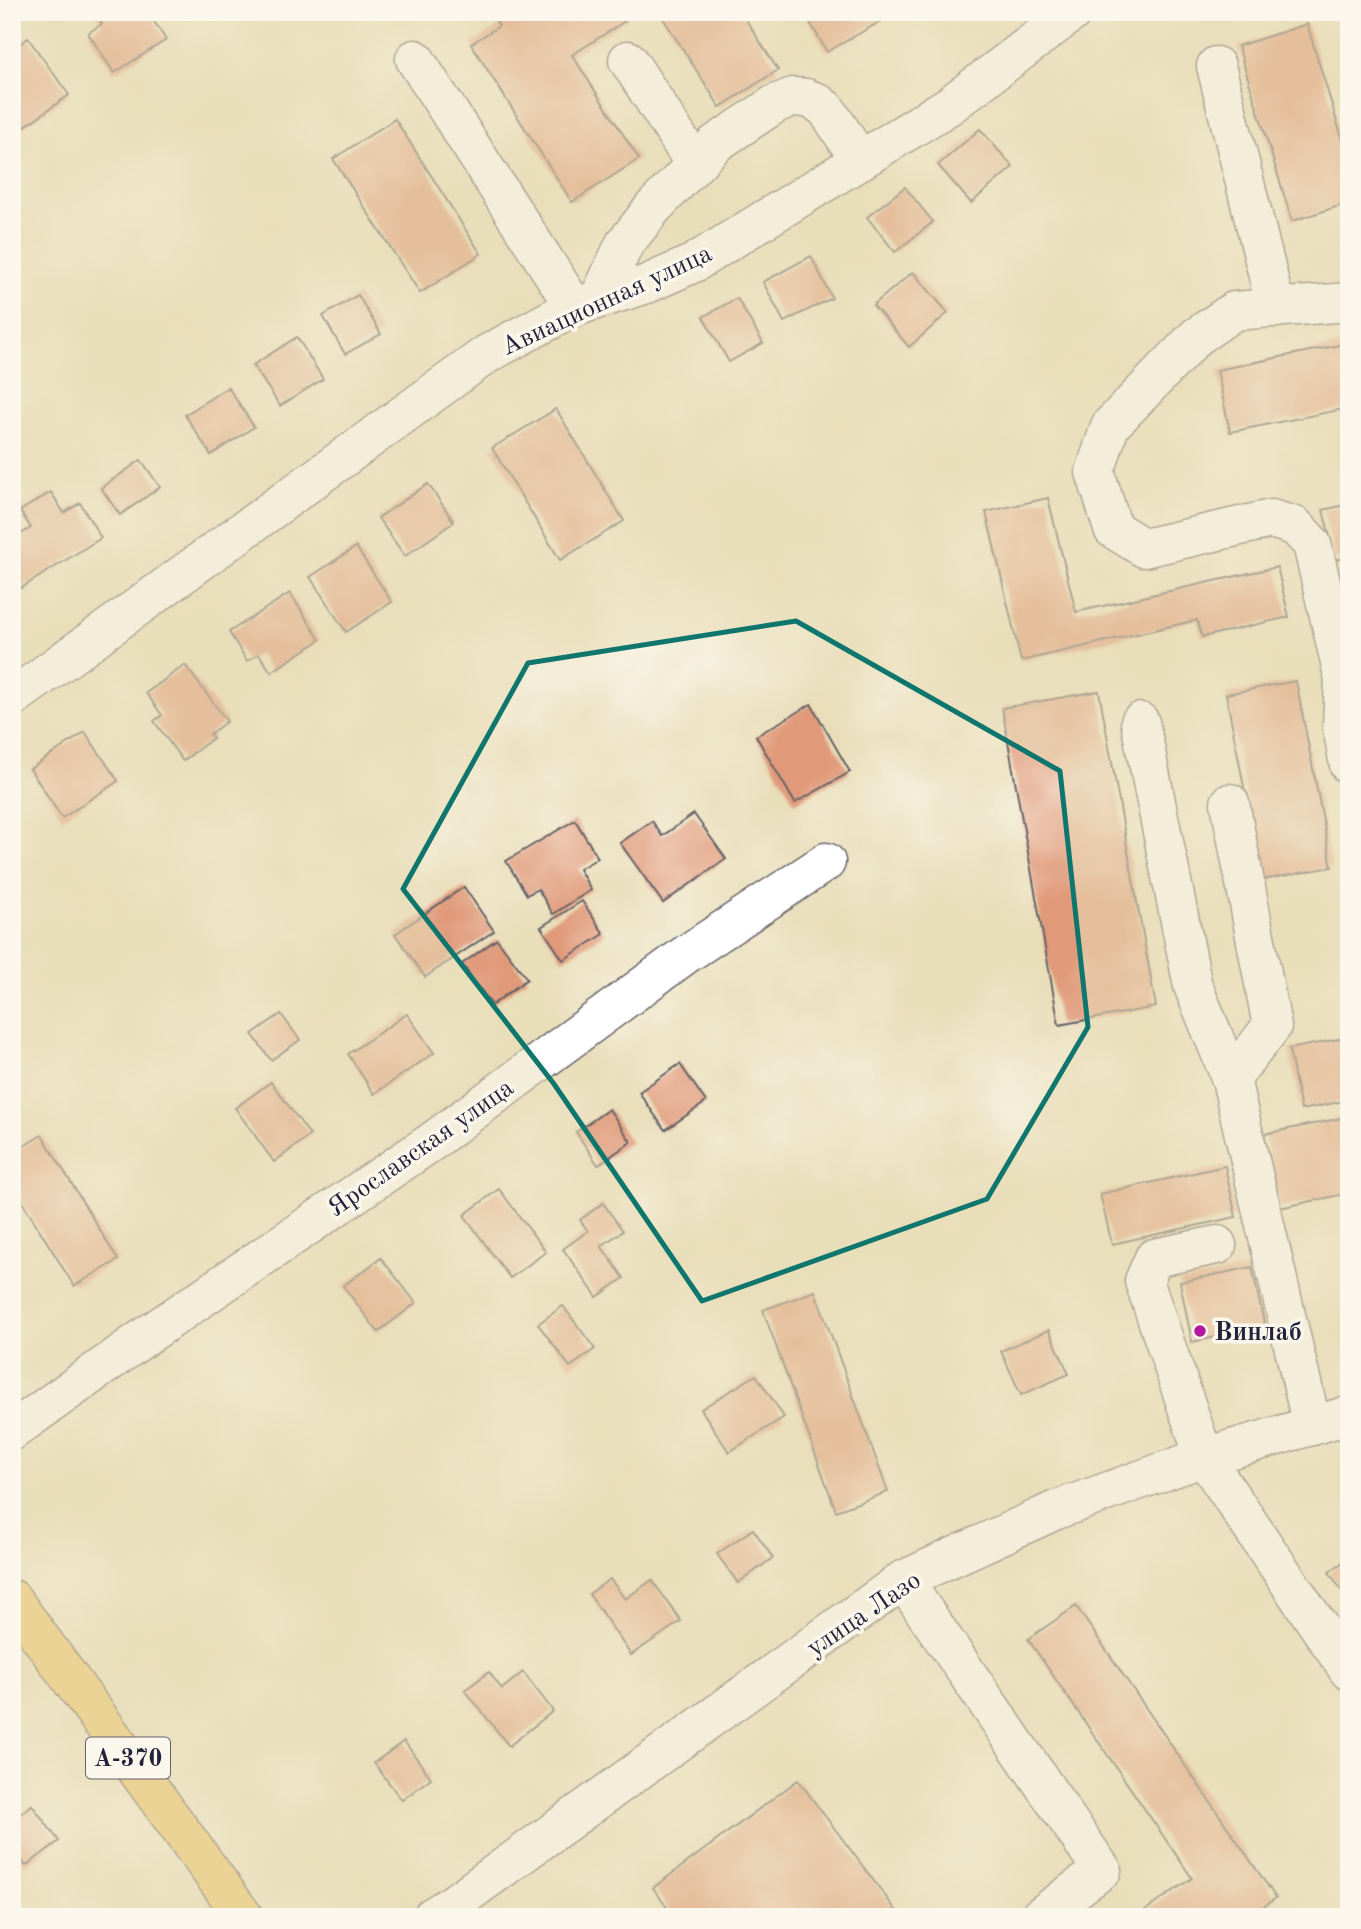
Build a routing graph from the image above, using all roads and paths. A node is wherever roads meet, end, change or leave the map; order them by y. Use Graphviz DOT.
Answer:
graph roads {
  1 [pos="1073,12"];
  2 [pos="415,59"];
  3 [pos="628,60"];
  4 [pos="1216,66"];
  5 [pos="860,160"];
  6 [pos="695,164"];
  7 [pos="1349,302"];
  8 [pos="587,303"];
  9 [pos="1276,308"];
  10 [pos="1346,677"];
  11 [pos="12,698"];
  12 [pos="1140,722"];
  13 [pos="1349,765"];
  14 [pos="1230,803"];
  15 [pos="826,862"];
  16 [pos="1231,1079"];
  17 [pos="1217,1245"];
  18 [pos="1349,1415"];
  19 [pos="1312,1426"];
  20 [pos="12,1431"];
  21 [pos="1205,1457"];
  22 [pos="904,1580"];
  23 [pos="12,1600"];
  24 [pos="1349,1671"];
  25 [pos="449,1913"];
  26 [pos="244,1917"];
  27 [pos="1039,1917"];
  1 -- 5 [label="street, Авиационная улица"];
  2 -- 8 [label="street"];
  3 -- 6 [label="street"];
  4 -- 9 [label="street"];
  5 -- 6 [label="street"];
  5 -- 8 [label="street, Авиационная улица"];
  6 -- 8 [label="street"];
  7 -- 9 [label="street"];
  8 -- 11 [label="street, Авиационная улица"];
  9 -- 10 [label="street"];
  10 -- 13 [label="street"];
  12 -- 16 [label="street"];
  14 -- 16 [label="street"];
  15 -- 20 [label="street, Ярославская улица"];
  16 -- 19 [label="street"];
  17 -- 21 [label="street"];
  18 -- 19 [label="street, улица Лазо"];
  19 -- 21 [label="street, улица Лазо"];
  21 -- 22 [label="street, улица Лазо"];
  21 -- 24 [label="street"];
  22 -- 25 [label="street, улица Лазо"];
  22 -- 27 [label="street"];
  23 -- 26 [label="highway, А-370"];
}
